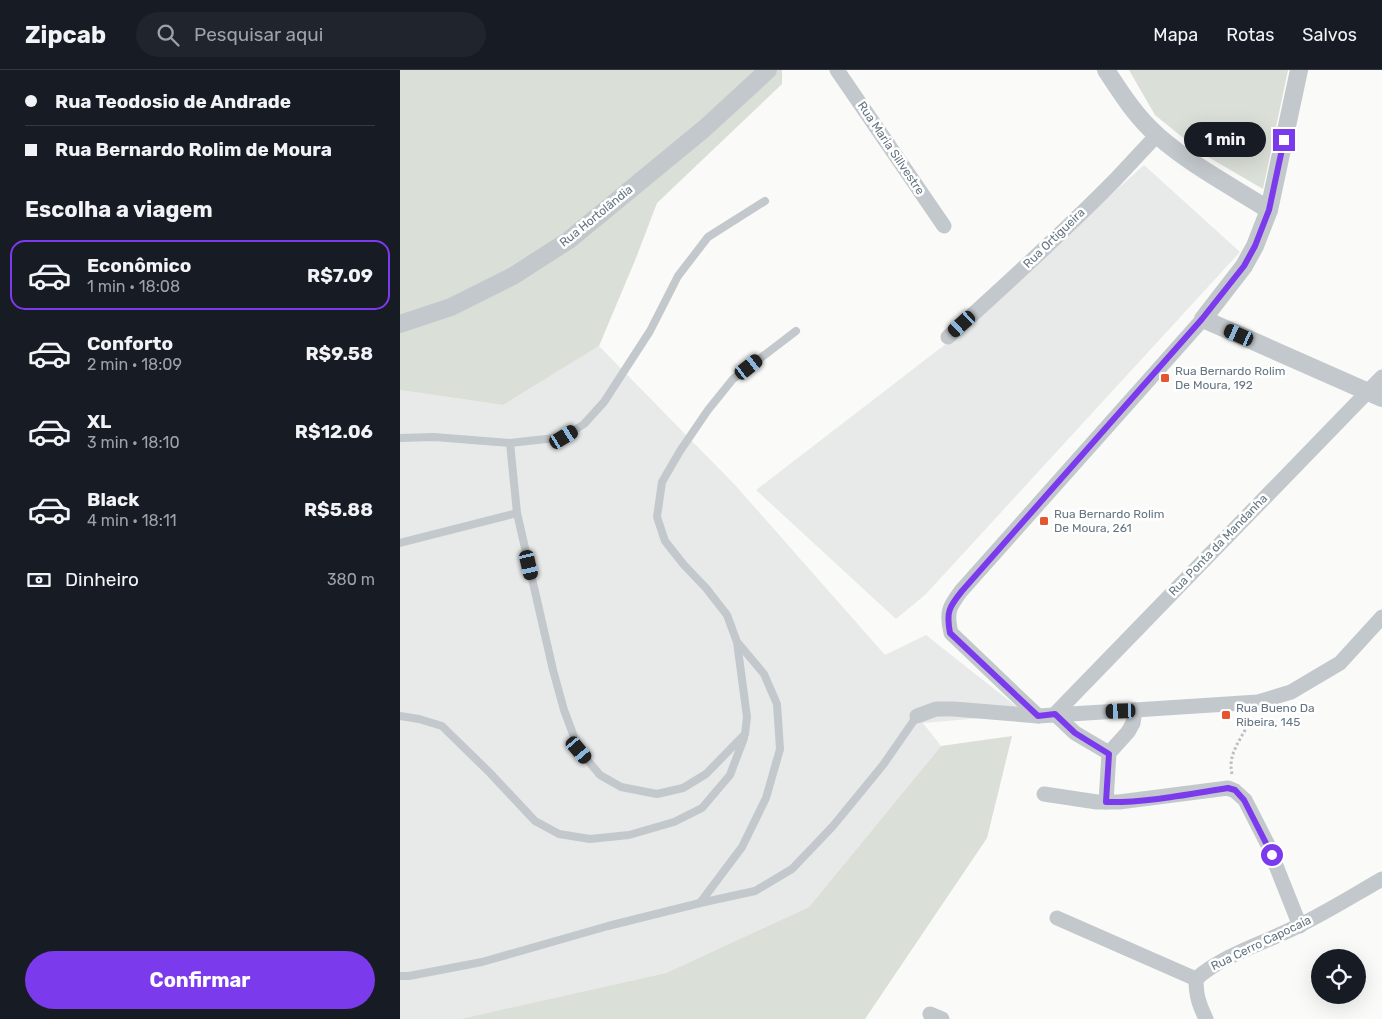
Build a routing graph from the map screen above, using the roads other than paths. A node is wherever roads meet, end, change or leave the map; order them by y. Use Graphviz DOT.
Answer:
graph roads {
  1 [pos="768,70"];
  2 [pos="837,70"];
  3 [pos="1106,70"];
  4 [pos="1299,70"];
  5 [pos="1156,135"];
  6 [pos="765,201"];
  7 [pos="1269,210"];
  8 [pos="944,226"];
  9 [pos="1202,319"];
  10 [pos="400,324"];
  11 [pos="796,331"];
  12 [pos="948,337"];
  13 [pos="1382,377"];
  14 [pos="1374,395"];
  15 [pos="400,438"];
  16 [pos="510,443"];
  17 [pos="517,513"];
  18 [pos="400,543"];
  19 [pos="1382,617"];
  20 [pos="737,642"];
  21 [pos="1135,710"];
  22 [pos="1055,714"];
  23 [pos="400,716"];
  24 [pos="917,716"];
  25 [pos="1038,716"];
  26 [pos="745,734"];
  27 [pos="1109,754"];
  28 [pos="1044,794"];
  29 [pos="1106,802"];
  30 [pos="1382,879"];
  31 [pos="700,903"];
  32 [pos="1057,918"];
  33 [pos="1300,926"];
  34 [pos="400,976"];
  35 [pos="1196,979"];
  36 [pos="1206,1019"];
  1 -- 10 [label="street, Rua Hortolãndia"];
  2 -- 8 [label="street, Rua Maria Sillvestre"];
  3 -- 5 [label="street"];
  4 -- 7 [label="street"];
  5 -- 7 [label="street"];
  5 -- 12 [label="street, Rua Ortigueira"];
  6 -- 16 [label="lane"];
  7 -- 9 [label="street"];
  9 -- 14 [label="street"];
  9 -- 25 [label="street"];
  11 -- 20 [label="lane"];
  13 -- 14 [label="street, Rua Ponta da Mandanha"];
  14 -- 22 [label="street, Rua Ponta da Mandanha"];
  15 -- 16 [label="lane"];
  16 -- 17 [label="lane"];
  17 -- 18 [label="lane"];
  17 -- 26 [label="lane"];
  19 -- 21 [label="street"];
  20 -- 26 [label="lane"];
  20 -- 31 [label="lane"];
  21 -- 22 [label="street"];
  21 -- 27 [label="street"];
  22 -- 25 [label="street"];
  22 -- 27 [label="street"];
  23 -- 26 [label="lane"];
  24 -- 25 [label="street"];
  24 -- 31 [label="lane"];
  27 -- 29 [label="street"];
  28 -- 29 [label="street"];
  29 -- 33 [label="street"];
  30 -- 33 [label="street, Rua Cerro Capocaia"];
  31 -- 34 [label="lane"];
  32 -- 35 [label="street"];
  33 -- 35 [label="street, Rua Cerro Capocaia"];
  35 -- 36 [label="street"];
}
